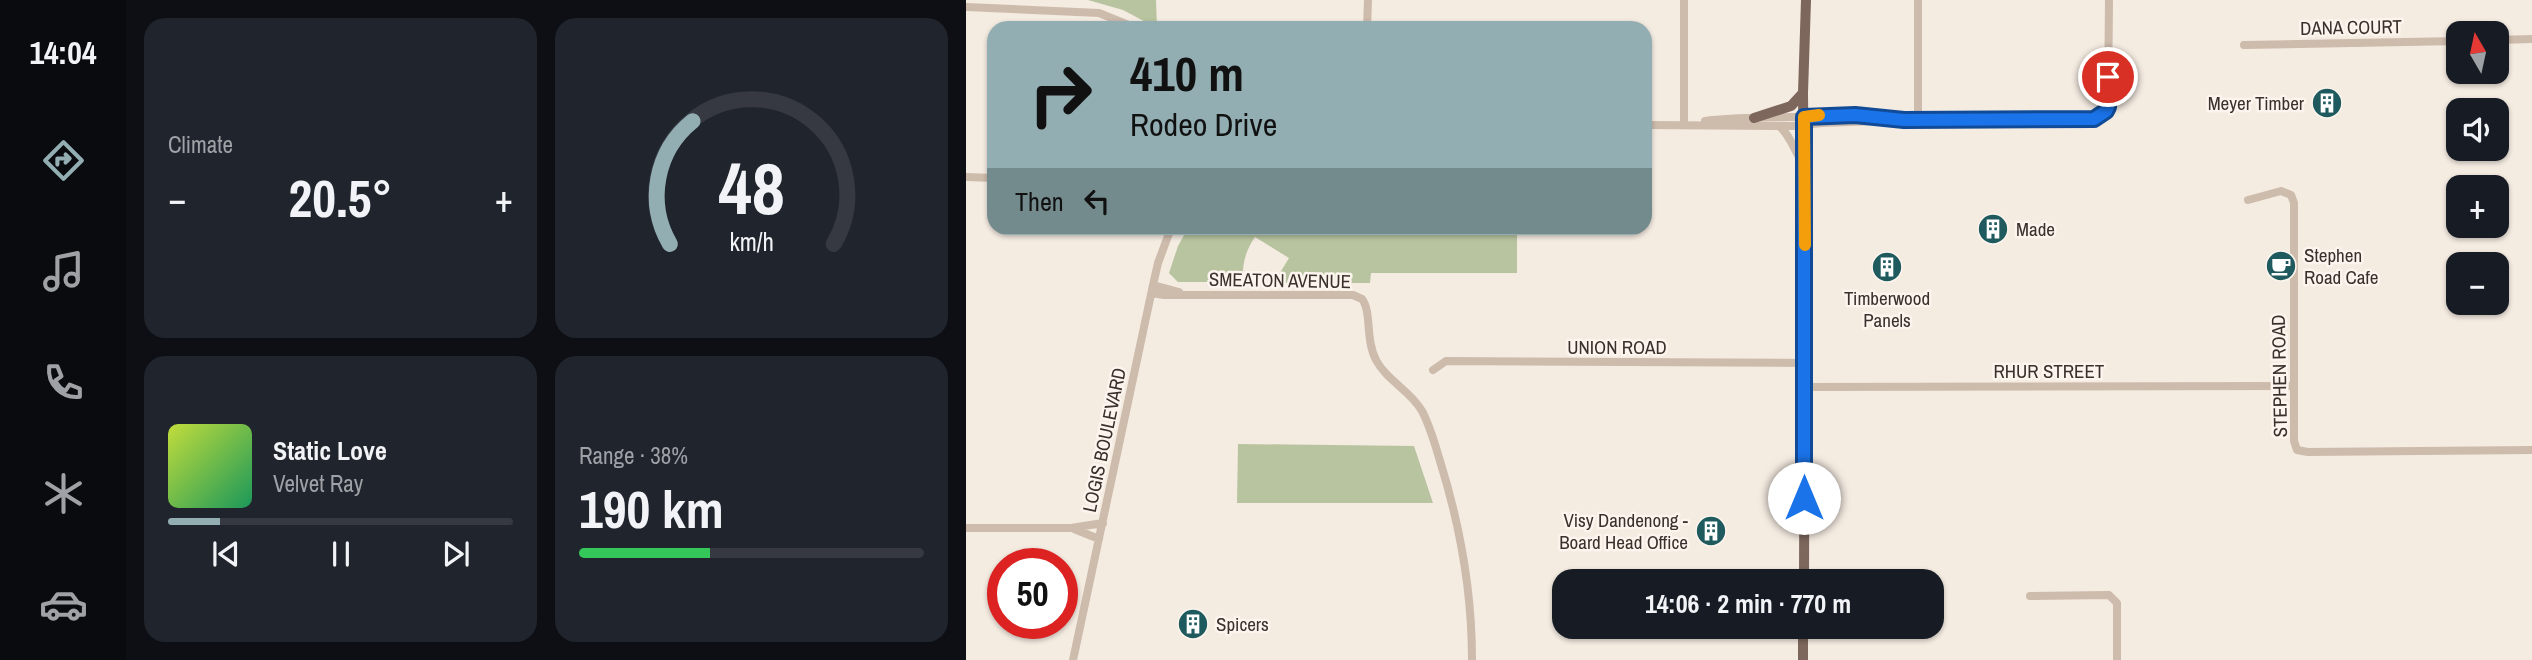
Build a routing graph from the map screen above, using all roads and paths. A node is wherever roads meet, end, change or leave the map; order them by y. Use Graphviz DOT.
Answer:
graph roads {
  1 [pos="1073,0"];
  2 [pos="1368,0"];
  3 [pos="1684,0"];
  4 [pos="1806,0"];
  5 [pos="1918,0"];
  6 [pos="2109,0"];
  7 [pos="966,7"];
  8 [pos="1073,10"];
  9 [pos="1119,21"];
  10 [pos="1367,21"];
  11 [pos="2532,39"];
  12 [pos="2510,40"];
  13 [pos="2446,41"];
  14 [pos="2244,45"];
  15 [pos="1803,93"];
  16 [pos="1755,118"];
  17 [pos="1918,120"];
  18 [pos="1804,121"];
  19 [pos="1687,124"];
  20 [pos="1652,125"];
  21 [pos="1779,126"];
  22 [pos="1805,167"];
  23 [pos="966,177"];
  24 [pos="987,178"];
  25 [pos="2248,200"];
  26 [pos="1168,235"];
  27 [pos="1152,289"];
  28 [pos="1805,363"];
  29 [pos="1433,370"];
  30 [pos="2294,386"];
  31 [pos="1805,387"];
  32 [pos="2532,450"];
  33 [pos="1102,523"];
  34 [pos="966,527"];
  35 [pos="1071,528"];
  36 [pos="1099,539"];
  37 [pos="1804,569"];
  38 [pos="2030,596"];
  39 [pos="1803,639"];
  40 [pos="1073,660"];
  41 [pos="1472,660"];
  42 [pos="1803,660"];
  43 [pos="2117,660"];
  1 -- 8 [label="street"];
  2 -- 10 [label="street"];
  3 -- 19 [label="street"];
  4 -- 15 [label="main road"];
  5 -- 17 [label="street"];
  6 -- 17 [label="street"];
  7 -- 8 [label="street"];
  8 -- 9 [label="street"];
  11 -- 12 [label="street"];
  13 -- 14 [label="street, DANA COURT"];
  15 -- 16 [label="main road"];
  15 -- 18 [label="main road"];
  16 -- 18 [label="street"];
  16 -- 19 [label="street"];
  17 -- 18 [label="street"];
  18 -- 21 [label="street"];
  18 -- 22 [label="main road"];
  19 -- 20 [label="street"];
  19 -- 21 [label="street"];
  21 -- 22 [label="street"];
  22 -- 28 [label="main road"];
  23 -- 24 [label="street"];
  25 -- 30 [label="street, STEPHEN ROAD"];
  26 -- 27 [label="street, LOGIS BOULEVARD"];
  27 -- 33 [label="street, LOGIS BOULEVARD"];
  27 -- 41 [label="street, SMEATON AVENUE"];
  28 -- 29 [label="street, UNION ROAD"];
  28 -- 31 [label="main road"];
  30 -- 31 [label="street, RHUR STREET"];
  30 -- 32 [label="street, STEPHEN ROAD"];
  31 -- 37 [label="main road"];
  33 -- 35 [label="street"];
  33 -- 36 [label="street, LOGIS BOULEVARD"];
  34 -- 35 [label="street"];
  35 -- 36 [label="street"];
  36 -- 40 [label="street, LOGIS BOULEVARD"];
  38 -- 43 [label="street"];
  39 -- 42 [label="main road"];
}
